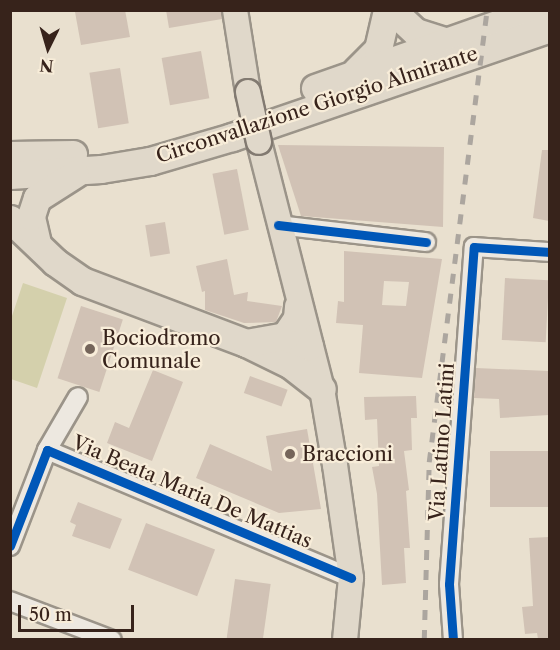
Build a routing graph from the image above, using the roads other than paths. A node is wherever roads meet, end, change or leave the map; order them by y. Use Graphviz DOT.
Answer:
graph roads {
  1 [pos="235,10"];
  2 [pos="387,10"];
  3 [pos="392,10"];
  4 [pos="537,10"];
  5 [pos="549,28"];
  6 [pos="444,41"];
  7 [pos="343,78"];
  8 [pos="10,156"];
  9 [pos="81,171"];
  10 [pos="10,176"];
  11 [pos="10,219"];
  12 [pos="278,225"];
  13 [pos="426,242"];
  14 [pos="37,243"];
  15 [pos="549,252"];
  16 [pos="298,306"];
  17 [pos="299,351"];
  18 [pos="322,389"];
  19 [pos="78,397"];
  20 [pos="47,450"];
  21 [pos="10,546"];
  22 [pos="351,578"];
  23 [pos="10,601"];
  24 [pos="112,639"];
  25 [pos="345,639"];
  26 [pos="453,639"];
  1 -- 12 [label="main road, bridge"];
  2 -- 7 [label="highway"];
  3 -- 6 [label="highway"];
  4 -- 6 [label="highway, Circonvallazione Giorgio Almirante"];
  5 -- 9 [label="highway, Circonvallazione Giorgio Almirante"];
  6 -- 7 [label="highway, Circonvallazione Giorgio Almirante"];
  7 -- 8 [label="highway, Circonvallazione Giorgio Almirante"];
  9 -- 10 [label="highway, Circonvallazione Giorgio Almirante"];
  9 -- 14 [label="highway"];
  11 -- 14 [label="highway"];
  12 -- 13 [label="street"];
  12 -- 16 [label="main road"];
  14 -- 17 [label="highway"];
  15 -- 26 [label="street, Via Latino Latini"];
  16 -- 17 [label="highway"];
  17 -- 18 [label="highway"];
  18 -- 22 [label="main road"];
  19 -- 20 [label="street, Via Beata Maria De Mattias"];
  20 -- 21 [label="street, Via Beata Maria De Mattias"];
  20 -- 22 [label="street, Via Beata Maria De Mattias"];
  22 -- 25 [label="main road"];
  23 -- 24 [label="street"];
}
